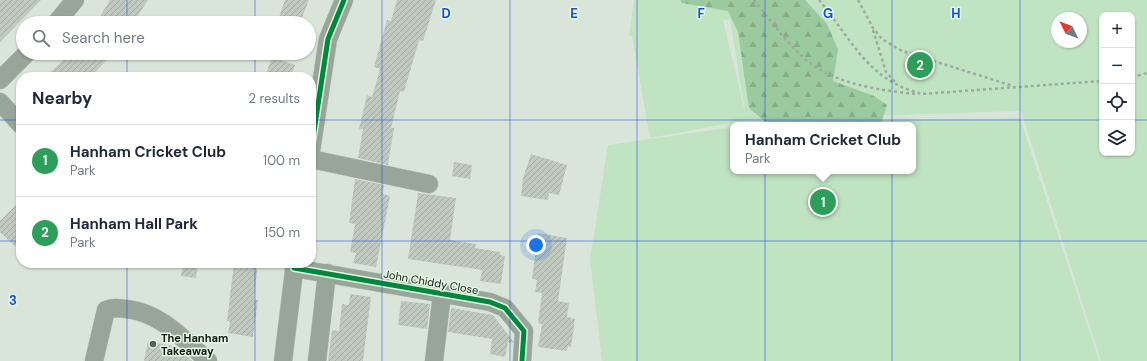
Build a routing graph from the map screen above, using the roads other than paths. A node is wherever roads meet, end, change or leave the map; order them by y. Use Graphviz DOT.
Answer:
graph roads {
  1 [pos="75,0"];
  2 [pos="344,0"];
  3 [pos="62,16"];
  4 [pos="20,60"];
  5 [pos="0,80"];
  6 [pos="0,102"];
  7 [pos="316,118"];
  8 [pos="16,120"];
  9 [pos="316,160"];
  10 [pos="429,184"];
  11 [pos="294,268"];
  12 [pos="306,268"];
  13 [pos="327,273"];
  14 [pos="442,294"];
  15 [pos="94,361"];
  16 [pos="208,361"];
  17 [pos="283,361"];
  18 [pos="317,361"];
  19 [pos="434,361"];
  20 [pos="522,361"];
  1 -- 3 [label="street"];
  2 -- 7 [label="street"];
  4 -- 5 [label="street"];
  6 -- 8 [label="street"];
  9 -- 10 [label="street"];
  11 -- 17 [label="street"];
  12 -- 13 [label="street, John Chiddy Close"];
  13 -- 14 [label="street, John Chiddy Close"];
  13 -- 18 [label="street"];
  14 -- 19 [label="street"];
  14 -- 20 [label="street, John Chiddy Close"];
  15 -- 16 [label="street"];
}
